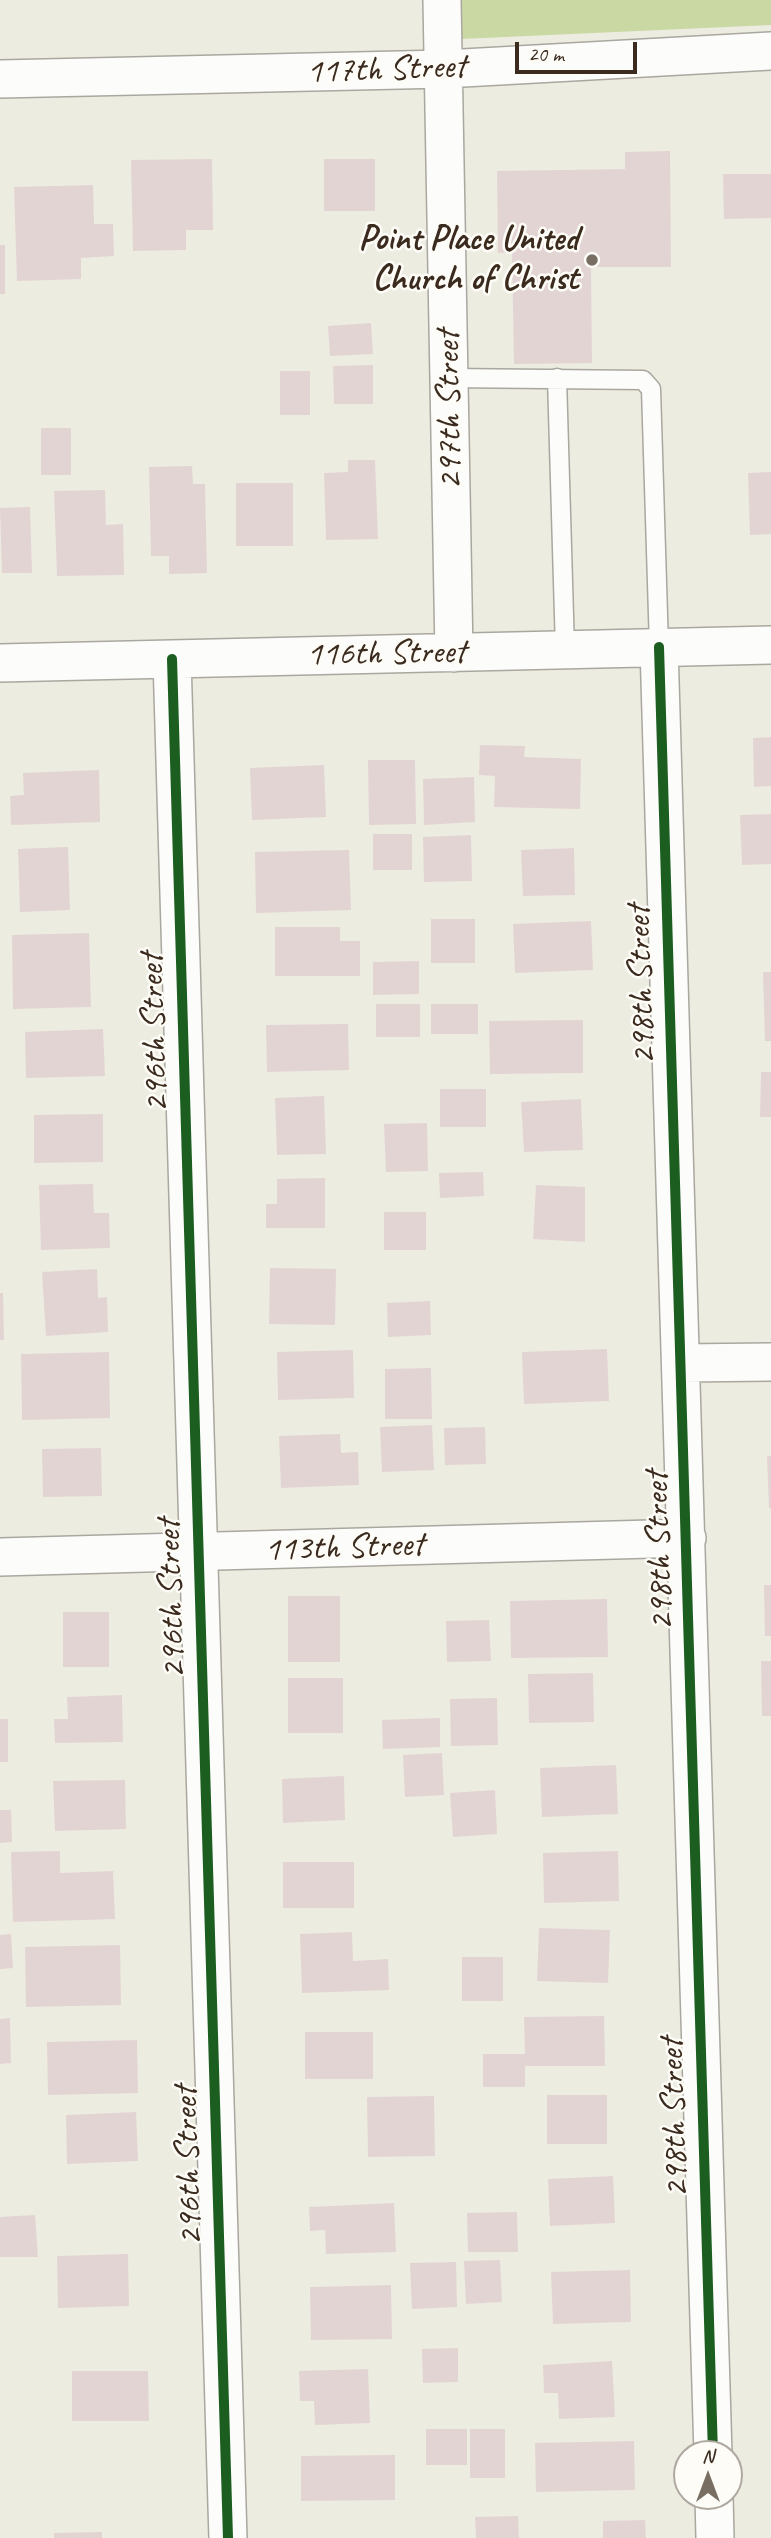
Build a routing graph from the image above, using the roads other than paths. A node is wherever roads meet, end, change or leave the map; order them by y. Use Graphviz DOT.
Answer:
graph roads {
  1 [pos="442,0"];
  2 [pos="771,51"];
  3 [pos="445,69"];
  4 [pos="0,79"];
  5 [pos="449,377"];
  6 [pos="557,378"];
  7 [pos="771,645"];
  8 [pos="659,647"];
  9 [pos="565,650"];
  10 [pos="454,653"];
  11 [pos="172,659"];
  12 [pos="0,663"];
  13 [pos="771,1362"];
  14 [pos="682,1363"];
  15 [pos="687,1538"];
  16 [pos="199,1552"];
  17 [pos="0,1557"];
  18 [pos="713,2440"];
  19 [pos="714,2510"];
  20 [pos="228,2538"];
  21 [pos="715,2538"];
  1 -- 3 [label="street, 297th Street"];
  2 -- 3 [label="street, 117th Street"];
  3 -- 4 [label="street, 117th Street"];
  3 -- 5 [label="street, 297th Street"];
  5 -- 6 [label="lane"];
  5 -- 10 [label="street, 297th Street"];
  6 -- 8 [label="lane"];
  6 -- 9 [label="lane"];
  7 -- 8 [label="street, 116th Street"];
  8 -- 9 [label="street, 116th Street"];
  8 -- 14 [label="street, 298th Street"];
  9 -- 10 [label="street, 116th Street"];
  10 -- 11 [label="street, 116th Street"];
  11 -- 12 [label="street, 116th Street"];
  11 -- 16 [label="street, 296th Street"];
  13 -- 14 [label="street"];
  14 -- 15 [label="street, 298th Street"];
  15 -- 16 [label="street, 113th Street"];
  15 -- 18 [label="street, 298th Street"];
  16 -- 17 [label="street, 113th Street"];
  16 -- 20 [label="street, 296th Street"];
  19 -- 21 [label="street"];
}
